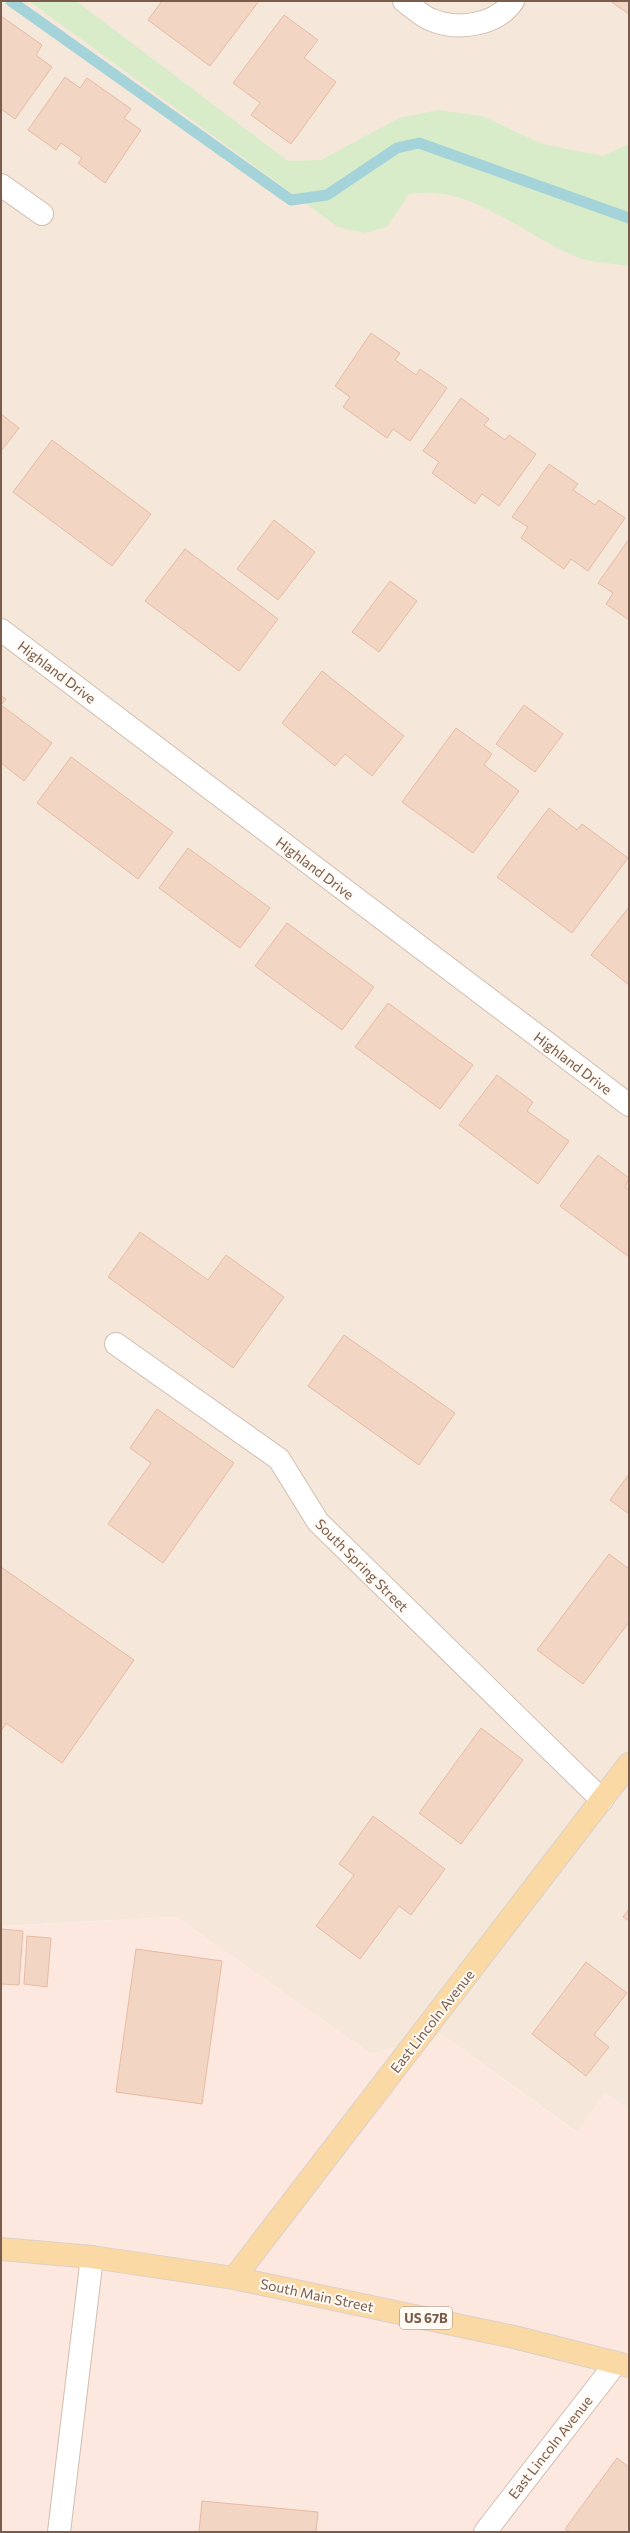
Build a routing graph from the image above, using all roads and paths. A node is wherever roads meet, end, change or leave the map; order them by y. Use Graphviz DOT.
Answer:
graph roads {
  1 [pos="404,1"];
  2 [pos="513,1"];
  3 [pos="1,185"];
  4 [pos="42,214"];
  5 [pos="1,630"];
  6 [pos="629,1105"];
  7 [pos="116,1344"];
  8 [pos="629,1764"];
  9 [pos="602,1800"];
  10 [pos="1,2249"];
  11 [pos="92,2257"];
  12 [pos="234,2278"];
  13 [pos="623,2364"];
  14 [pos="58,2532"];
  15 [pos="485,2532"];
  1 -- 2 [label="street"];
  3 -- 4 [label="street"];
  5 -- 6 [label="street, Highland Drive"];
  7 -- 9 [label="street, South Spring Street"];
  8 -- 9 [label="main road, East Lincoln Avenue"];
  9 -- 12 [label="main road, East Lincoln Avenue"];
  10 -- 11 [label="main road, South Main Street / US 67B"];
  11 -- 12 [label="main road, South Main Street / US 67B"];
  11 -- 14 [label="street"];
  12 -- 13 [label="main road, South Main Street / US 67B"];
  13 -- 15 [label="street, East Lincoln Avenue"];
}
